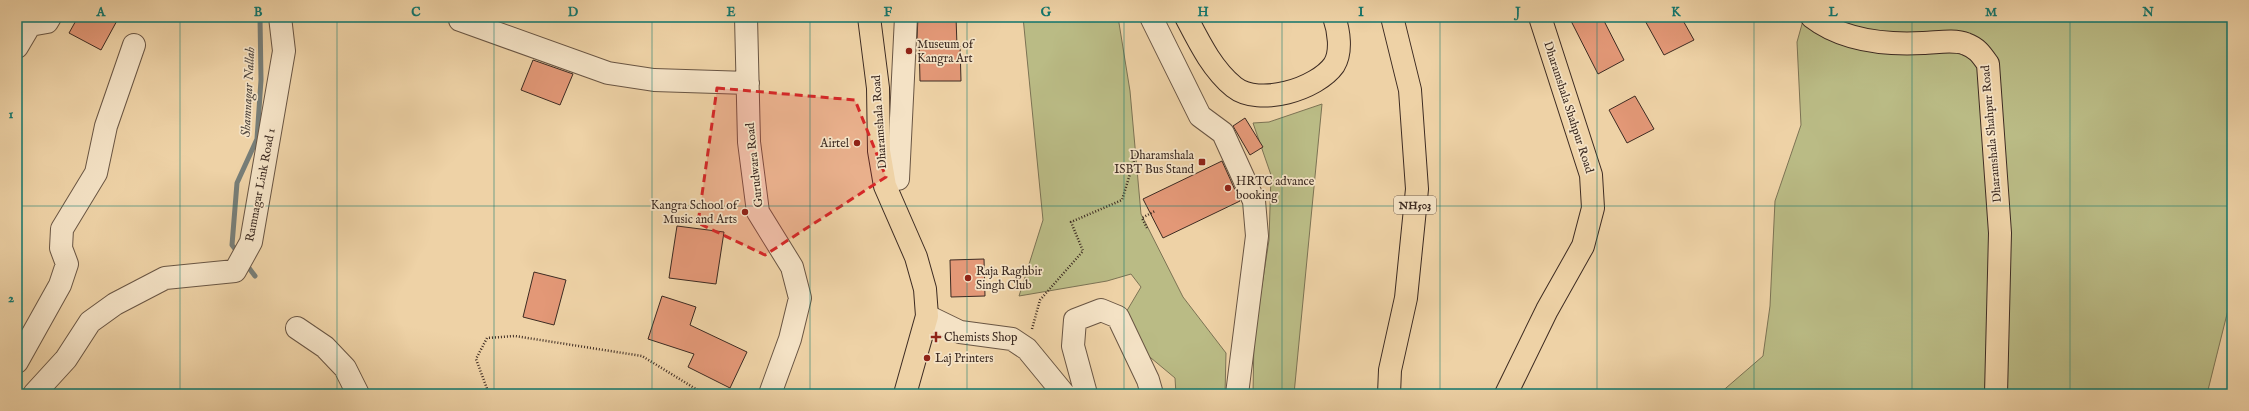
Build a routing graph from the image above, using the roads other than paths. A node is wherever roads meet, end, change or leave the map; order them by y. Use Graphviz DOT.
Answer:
graph roads {
  1 [pos="50,17"];
  2 [pos="280,17"];
  3 [pos="746,17"];
  4 [pos="906,17"];
  5 [pos="1151,17"];
  6 [pos="1186,17"];
  7 [pos="1334,17"];
  8 [pos="1392,17"];
  9 [pos="1540,17"];
  10 [pos="1812,17"];
  11 [pos="869,18"];
  12 [pos="460,20"];
  13 [pos="134,45"];
  14 [pos="17,47"];
  15 [pos="748,83"];
  16 [pos="898,179"];
  17 [pos="927,316"];
  18 [pos="297,328"];
  19 [pos="17,362"];
  20 [pos="34,394"];
  21 [pos="358,394"];
  22 [pos="770,394"];
  23 [pos="905,394"];
  24 [pos="1064,394"];
  25 [pos="1086,394"];
  26 [pos="1152,394"];
  27 [pos="1237,394"];
  28 [pos="1389,394"];
  29 [pos="1506,394"];
  30 [pos="1996,394"];
  1 -- 14 [label="street"];
  2 -- 20 [label="street, Ramnagar Link Road 1"];
  3 -- 15 [label="street, Gurudwara Road"];
  4 -- 16 [label="street"];
  5 -- 27 [label="street"];
  6 -- 7 [label="main road"];
  8 -- 28 [label="main road, NH503"];
  9 -- 29 [label="main road, Dharamshala Shahpur Road"];
  10 -- 30 [label="main road, Dharamshala Shahpur Road"];
  11 -- 17 [label="main road, Dharamshala Road"];
  12 -- 15 [label="street"];
  13 -- 19 [label="street"];
  15 -- 22 [label="street, Gurudwara Road"];
  17 -- 23 [label="main road, Dharamshala Road"];
  17 -- 24 [label="street"];
  18 -- 21 [label="street"];
  25 -- 26 [label="street"];
}
